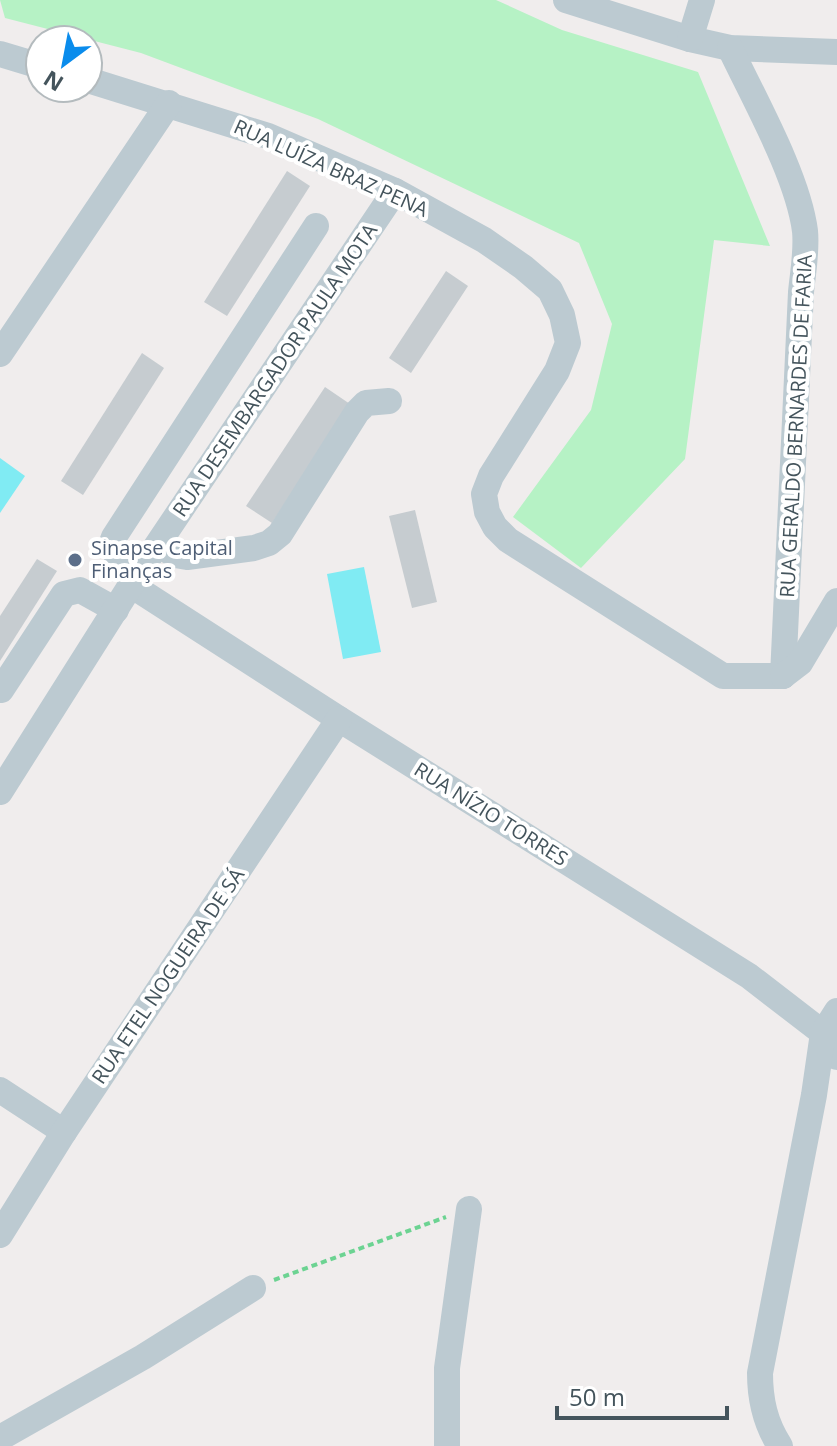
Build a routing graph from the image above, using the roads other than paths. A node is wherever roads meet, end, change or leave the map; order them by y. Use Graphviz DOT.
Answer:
graph roads {
  1 [pos="566,0"];
  2 [pos="702,0"];
  3 [pos="690,39"];
  4 [pos="730,48"];
  5 [pos="837,52"];
  6 [pos="0,54"];
  7 [pos="24,61"];
  8 [pos="104,85"];
  9 [pos="169,103"];
  10 [pos="395,191"];
  11 [pos="316,226"];
  12 [pos="0,354"];
  13 [pos="389,401"];
  14 [pos="159,545"];
  15 [pos="136,577"];
  16 [pos="837,601"];
  17 [pos="116,610"];
  18 [pos="783,676"];
  19 [pos="1,690"];
  20 [pos="339,719"];
  21 [pos="0,792"];
  22 [pos="837,1011"];
  23 [pos="823,1033"];
  24 [pos="837,1057"];
  25 [pos="0,1090"];
  26 [pos="64,1132"];
  27 [pos="469,1209"];
  28 [pos="0,1235"];
  29 [pos="253,1288"];
  30 [pos="0,1438"];
  31 [pos="445,1445"];
  32 [pos="780,1446"];
  1 -- 3 [label="street"];
  2 -- 3 [label="street"];
  3 -- 4 [label="street"];
  4 -- 5 [label="street"];
  4 -- 18 [label="street, RUA GERALDO BERNARDES DE FARIA"];
  6 -- 7 [label="street"];
  8 -- 9 [label="street, RUA LUÍZA BRAZ PENA"];
  9 -- 10 [label="street, RUA LUÍZA BRAZ PENA"];
  9 -- 12 [label="street"];
  10 -- 14 [label="street, RUA DESEMBARGADOR PAULA MOTA"];
  10 -- 18 [label="street, RUA LUÍZA BRAZ PENA"];
  11 -- 15 [label="street, RUA NÍZIO TORRES"];
  13 -- 14 [label="street"];
  14 -- 15 [label="street, RUA DESEMBARGADOR PAULA MOTA"];
  15 -- 17 [label="street, RUA DESEMBARGADOR PAULA MOTA"];
  15 -- 20 [label="street, RUA NÍZIO TORRES"];
  16 -- 18 [label="street"];
  17 -- 19 [label="street"];
  17 -- 21 [label="street, RUA DESEMBARGADOR PAULA MOTA"];
  20 -- 23 [label="street, RUA NÍZIO TORRES"];
  20 -- 26 [label="street, RUA ETEL NOGUEIRA DE SÁ"];
  22 -- 23 [label="street"];
  23 -- 24 [label="street, RUA NÍZIO TORRES"];
  23 -- 32 [label="street"];
  25 -- 26 [label="street"];
  26 -- 28 [label="street, RUA ETEL NOGUEIRA DE SÁ"];
  27 -- 31 [label="street"];
  29 -- 30 [label="street"];
}
